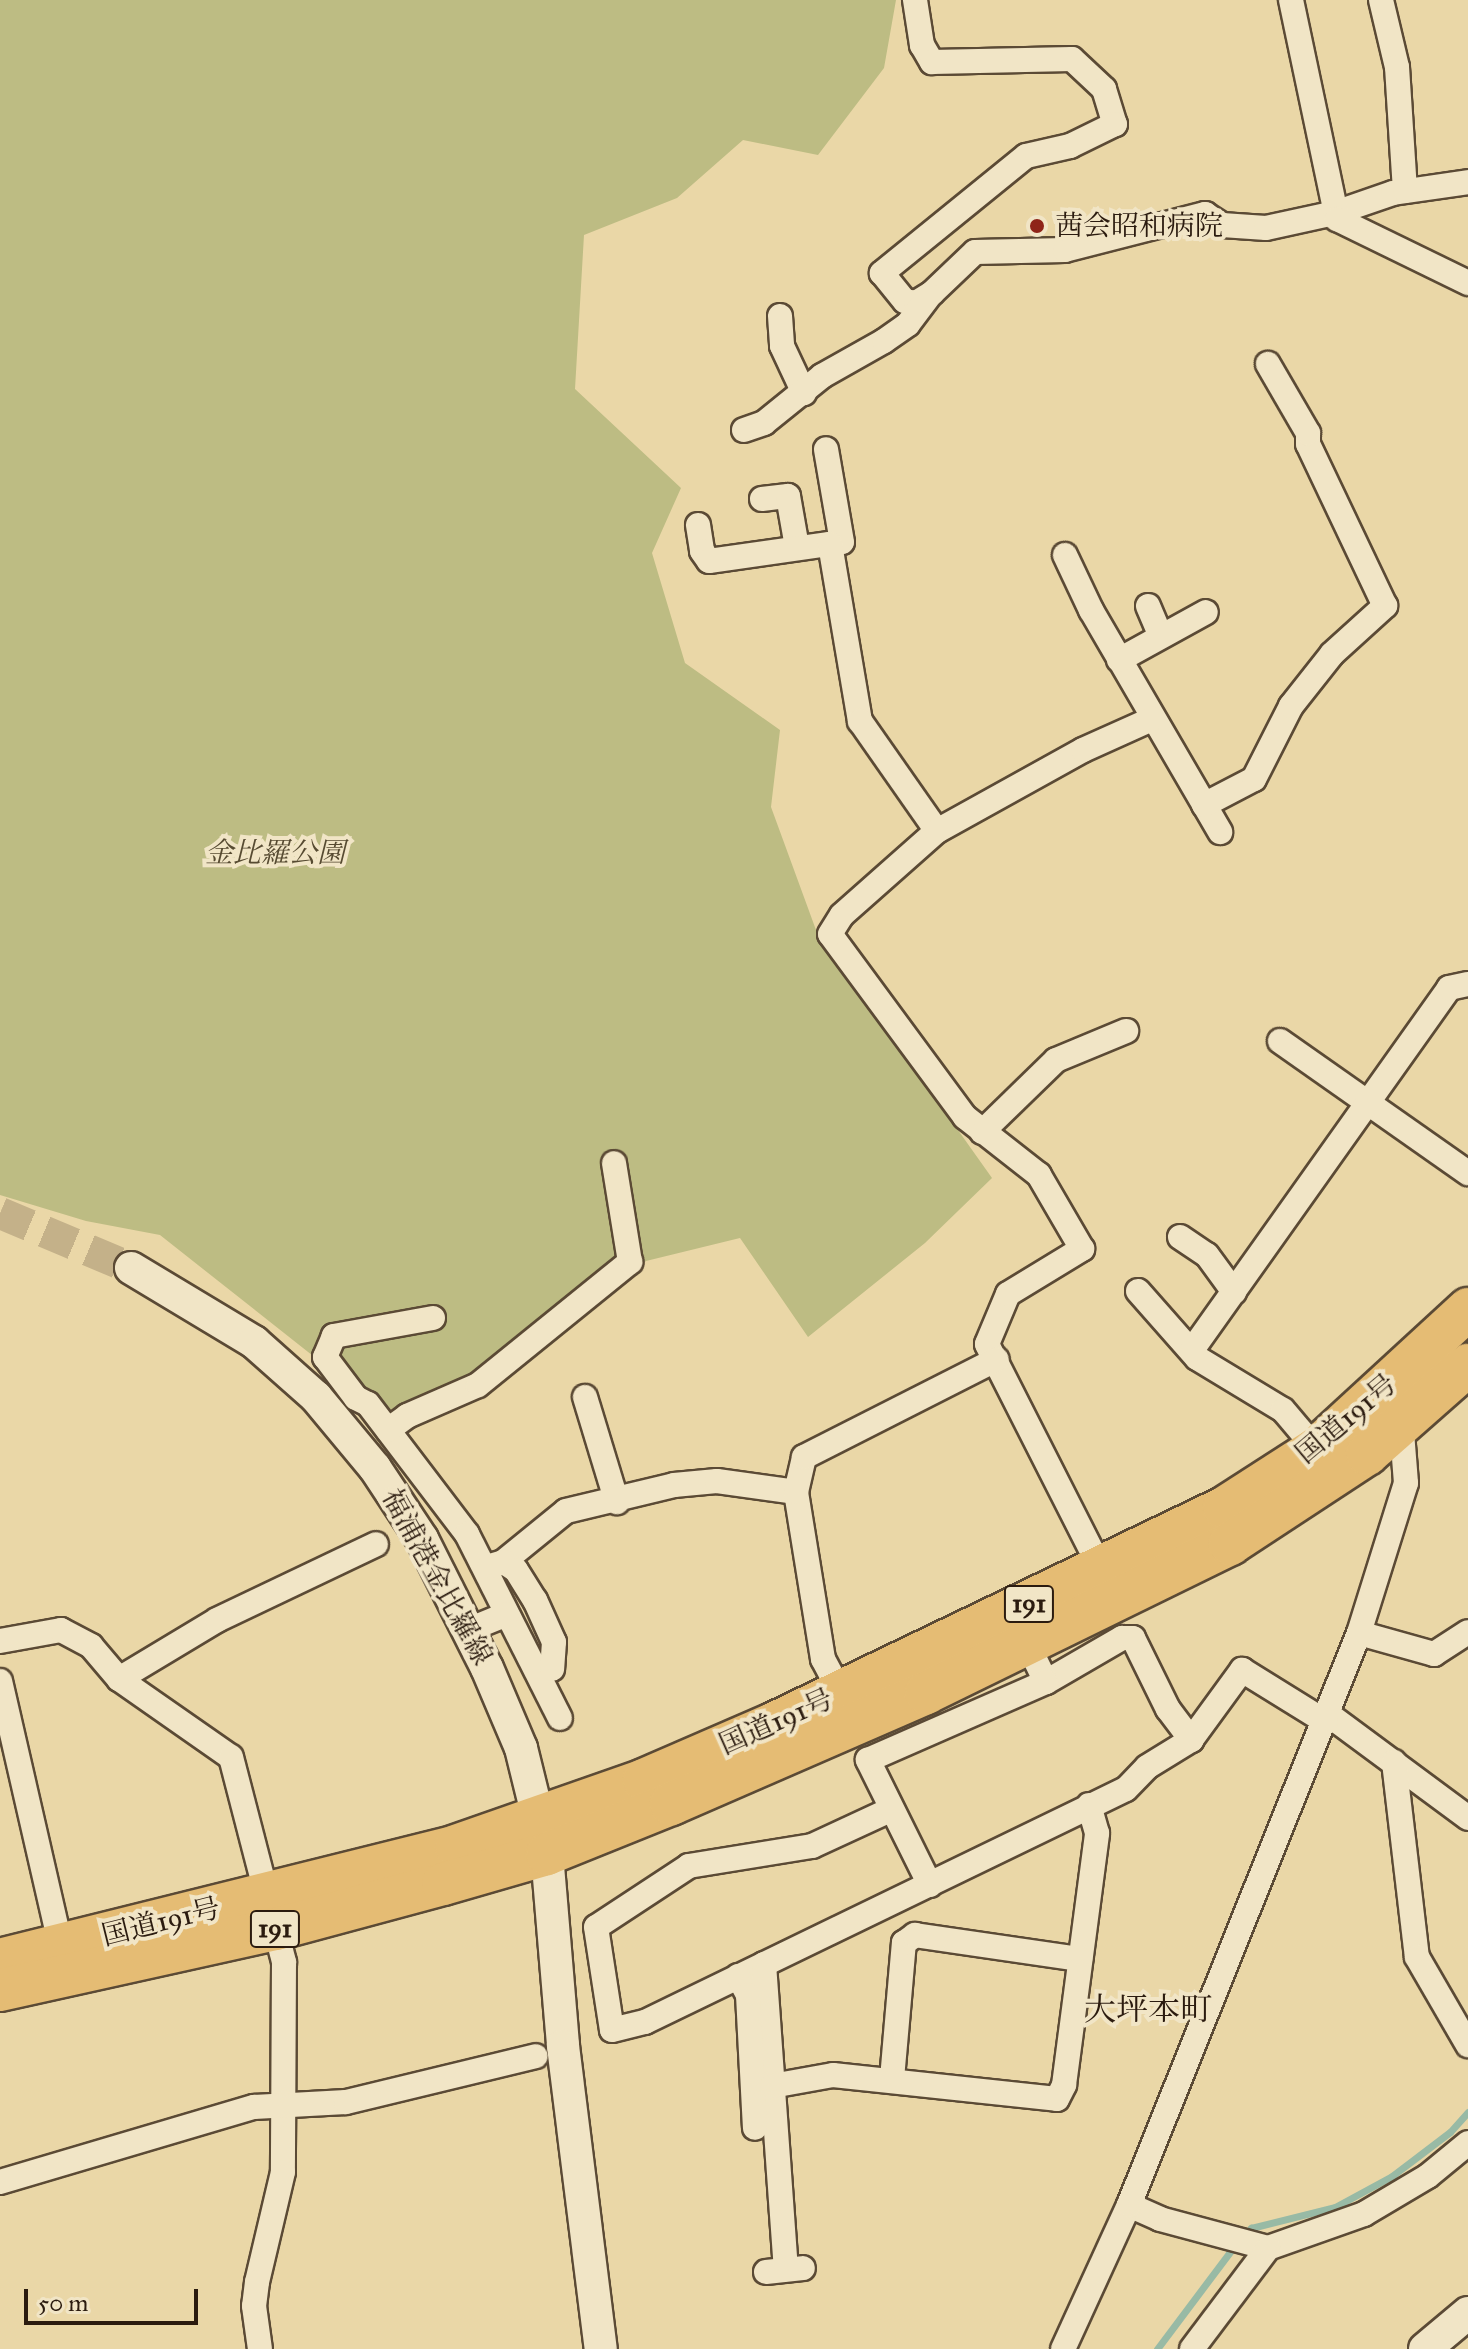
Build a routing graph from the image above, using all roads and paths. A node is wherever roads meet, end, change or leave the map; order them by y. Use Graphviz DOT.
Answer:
graph roads {
  1 [pos="915,0"];
  2 [pos="1291,0"];
  3 [pos="1381,0"];
  4 [pos="1468,182"];
  5 [pos="1405,191"];
  6 [pos="1335,213"];
  7 [pos="1468,283"];
  8 [pos="932,293"];
  9 [pos="780,316"];
  10 [pos="1268,364"];
  11 [pos="804,393"];
  12 [pos="744,430"];
  13 [pos="826,449"];
  14 [pos="762,499"];
  15 [pos="698,525"];
  16 [pos="830,544"];
  17 [pos="797,547"];
  18 [pos="1065,555"];
  19 [pos="1148,606"];
  20 [pos="1206,612"];
  21 [pos="1160,634"];
  22 [pos="1119,660"];
  23 [pos="1152,719"];
  24 [pos="1204,805"];
  25 [pos="937,831"];
  26 [pos="1220,832"];
  27 [pos="1468,984"];
  28 [pos="1126,1031"];
  29 [pos="1280,1041"];
  30 [pos="1368,1101"];
  31 [pos="982,1132"];
  32 [pos="614,1163"];
  33 [pos="1468,1173"];
  34 [pos="1180,1237"];
  35 [pos="131,1268"];
  36 [pos="1138,1291"];
  37 [pos="1234,1292"];
  38 [pos="1468,1309"];
  39 [pos="433,1318"];
  40 [pos="1192,1350"];
  41 [pos="997,1359"];
  42 [pos="1468,1365"];
  43 [pos="585,1397"];
  44 [pos="1392,1408"];
  45 [pos="388,1430"];
  46 [pos="1316,1449"];
  47 [pos="796,1492"];
  48 [pos="617,1502"];
  49 [pos="376,1544"];
  50 [pos="492,1565"];
  51 [pos="1101,1569"];
  52 [pos="508,1616"];
  53 [pos="468,1630"];
  54 [pos="1468,1632"];
  55 [pos="1359,1633"];
  56 [pos="0,1641"];
  57 [pos="1028,1645"];
  58 [pos="552,1669"];
  59 [pos="119,1679"];
  60 [pos="0,1681"];
  61 [pos="1046,1682"];
  62 [pos="841,1693"];
  63 [pos="1327,1718"];
  64 [pos="1191,1740"];
  65 [pos="1394,1762"];
  66 [pos="1089,1805"];
  67 [pos="890,1810"];
  68 [pos="1468,1818"];
  69 [pos="544,1836"];
  70 [pos="930,1885"];
  71 [pos="272,1912"];
  72 [pos="1080,1959"];
  73 [pos="0,1960"];
  74 [pos="64,1960"];
  75 [pos="764,1964"];
  76 [pos="738,1976"];
  77 [pos="0,1990"];
  78 [pos="1468,2045"];
  79 [pos="536,2056"];
  80 [pos="892,2079"];
  81 [pos="772,2086"];
  82 [pos="285,2103"];
  83 [pos="755,2128"];
  84 [pos="1468,2143"];
  85 [pos="0,2182"];
  86 [pos="1129,2205"];
  87 [pos="1260,2247"];
  88 [pos="785,2270"];
  89 [pos="1468,2313"];
  90 [pos="260,2349"];
  91 [pos="601,2349"];
  92 [pos="1063,2349"];
  93 [pos="1192,2349"];
  94 [pos="1425,2349"];
  1 -- 8 [label="street"];
  2 -- 6 [label="street"];
  3 -- 5 [label="street"];
  4 -- 5 [label="street"];
  5 -- 6 [label="street"];
  6 -- 7 [label="street"];
  6 -- 8 [label="street"];
  8 -- 11 [label="street"];
  9 -- 11 [label="street"];
  10 -- 24 [label="street"];
  11 -- 12 [label="street"];
  13 -- 16 [label="street"];
  14 -- 17 [label="street"];
  15 -- 17 [label="street"];
  16 -- 17 [label="street"];
  16 -- 25 [label="street"];
  18 -- 22 [label="street"];
  19 -- 21 [label="street"];
  20 -- 21 [label="street"];
  21 -- 22 [label="street"];
  22 -- 23 [label="street"];
  23 -- 24 [label="street"];
  23 -- 25 [label="street"];
  24 -- 26 [label="street"];
  25 -- 31 [label="street"];
  27 -- 30 [label="street"];
  28 -- 31 [label="street"];
  29 -- 30 [label="street"];
  30 -- 33 [label="street"];
  30 -- 37 [label="street"];
  31 -- 41 [label="street"];
  32 -- 45 [label="street"];
  34 -- 37 [label="street"];
  35 -- 53 [label="main road, 福浦港金比羅線"];
  36 -- 40 [label="street"];
  37 -- 40 [label="street"];
  38 -- 44 [label="highway, 国道191号 / 191"];
  39 -- 45 [label="street"];
  40 -- 46 [label="street"];
  41 -- 47 [label="street"];
  41 -- 51 [label="street"];
  42 -- 44 [label="highway, 国道191号 / 191"];
  43 -- 48 [label="street"];
  44 -- 46 [label="highway, 国道191号 / 191"];
  44 -- 55 [label="street"];
  44 -- 57 [label="highway, 国道191号 / 191"];
  45 -- 50 [label="street"];
  46 -- 51 [label="highway, 国道191号 / 191"];
  47 -- 48 [label="street"];
  47 -- 62 [label="street"];
  48 -- 50 [label="street"];
  49 -- 59 [label="street"];
  50 -- 52 [label="street"];
  50 -- 58 [label="street"];
  51 -- 62 [label="highway, 国道191号 / 191"];
  52 -- 53 [label="street"];
  52 -- 58 [label="street"];
  52 -- 58 [label="street"];
  53 -- 69 [label="main road, 福浦港金比羅線"];
  54 -- 55 [label="street"];
  55 -- 63 [label="street"];
  56 -- 59 [label="street"];
  57 -- 61 [label="street"];
  57 -- 69 [label="highway, 国道191号 / 191"];
  59 -- 71 [label="street"];
  60 -- 74 [label="street"];
  61 -- 64 [label="street"];
  61 -- 67 [label="street"];
  62 -- 69 [label="highway, 国道191号 / 191"];
  63 -- 64 [label="street"];
  63 -- 65 [label="street"];
  63 -- 86 [label="street"];
  64 -- 66 [label="street"];
  65 -- 68 [label="street"];
  65 -- 78 [label="street"];
  66 -- 70 [label="street"];
  66 -- 72 [label="street"];
  67 -- 70 [label="street"];
  67 -- 76 [label="street"];
  69 -- 71 [label="highway, 国道191号 / 191"];
  69 -- 91 [label="main road, 福浦港金比羅線"];
  70 -- 75 [label="street"];
  71 -- 74 [label="highway, 国道191号 / 191"];
  71 -- 82 [label="street"];
  72 -- 80 [label="street"];
  72 -- 80 [label="street"];
  73 -- 74 [label="highway, 国道191号 / 191"];
  74 -- 77 [label="highway, 国道191号 / 191"];
  75 -- 76 [label="street"];
  75 -- 81 [label="street"];
  76 -- 83 [label="street"];
  79 -- 82 [label="street"];
  80 -- 81 [label="street"];
  81 -- 88 [label="street"];
  82 -- 85 [label="street"];
  82 -- 90 [label="street"];
  84 -- 87 [label="street"];
  86 -- 87 [label="street"];
  86 -- 92 [label="street"];
  87 -- 93 [label="street"];
  89 -- 94 [label="main road"];
}
